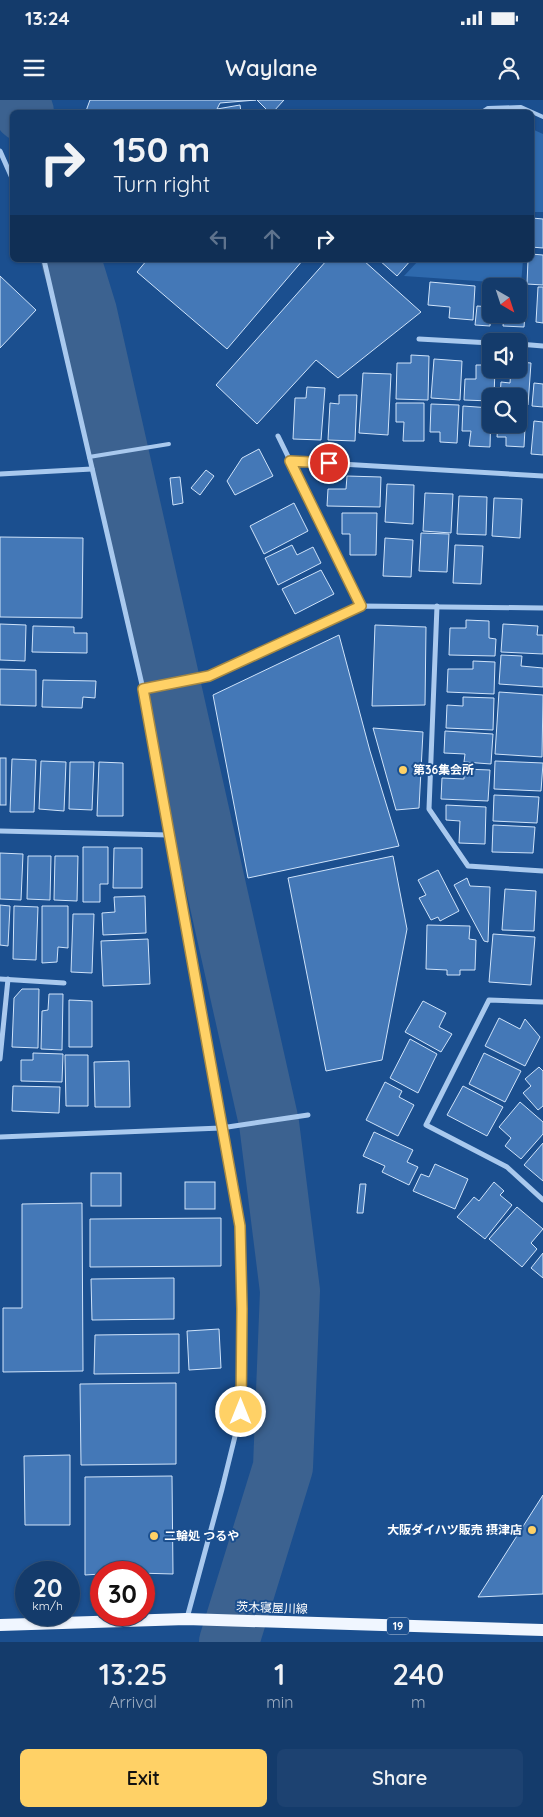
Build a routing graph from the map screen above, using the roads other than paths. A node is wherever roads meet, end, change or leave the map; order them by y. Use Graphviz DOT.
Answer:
graph roads {
  1 [pos="485,110"];
  2 [pos="528,110"];
  3 [pos="0,151"];
  4 [pos="10,174"];
  5 [pos="44,262"];
  6 [pos="420,339"];
  7 [pos="482,342"];
  8 [pos="527,345"];
  9 [pos="543,346"];
  10 [pos="278,436"];
  11 [pos="169,444"];
  12 [pos="89,457"];
  13 [pos="290,461"];
  14 [pos="92,470"];
  15 [pos="0,474"];
  16 [pos="543,476"];
  17 [pos="361,606"];
  18 [pos="437,606"];
  19 [pos="543,608"];
  20 [pos="143,689"];
  21 [pos="0,831"];
  22 [pos="169,835"];
  23 [pos="543,871"];
  24 [pos="0,979"];
  25 [pos="8,979"];
  26 [pos="64,983"];
  27 [pos="543,1002"];
  28 [pos="0,1058"];
  29 [pos="308,1115"];
  30 [pos="221,1128"];
  31 [pos="0,1137"];
  32 [pos="543,1200"];
  33 [pos="186,1619"];
  34 [pos="0,1625"];
  35 [pos="543,1630"];
  1 -- 2 [label="lane"];
  3 -- 4 [label="street"];
  5 -- 12 [label="street"];
  6 -- 7 [label="street"];
  8 -- 9 [label="street"];
  10 -- 13 [label="street"];
  11 -- 12 [label="lane"];
  12 -- 14 [label="street"];
  13 -- 16 [label="street"];
  13 -- 17 [label="street"];
  14 -- 15 [label="street"];
  14 -- 20 [label="street"];
  17 -- 18 [label="street"];
  17 -- 20 [label="street"];
  18 -- 19 [label="street"];
  18 -- 23 [label="street"];
  20 -- 22 [label="street"];
  21 -- 22 [label="street"];
  22 -- 30 [label="street"];
  24 -- 25 [label="street"];
  25 -- 26 [label="street"];
  25 -- 28 [label="street"];
  27 -- 32 [label="street"];
  29 -- 30 [label="street"];
  30 -- 31 [label="street"];
  30 -- 33 [label="street"];
  33 -- 34 [label="main road, 茨木寝屋川線 / 19"];
  33 -- 35 [label="main road, 茨木寝屋川線 / 19"];
}
